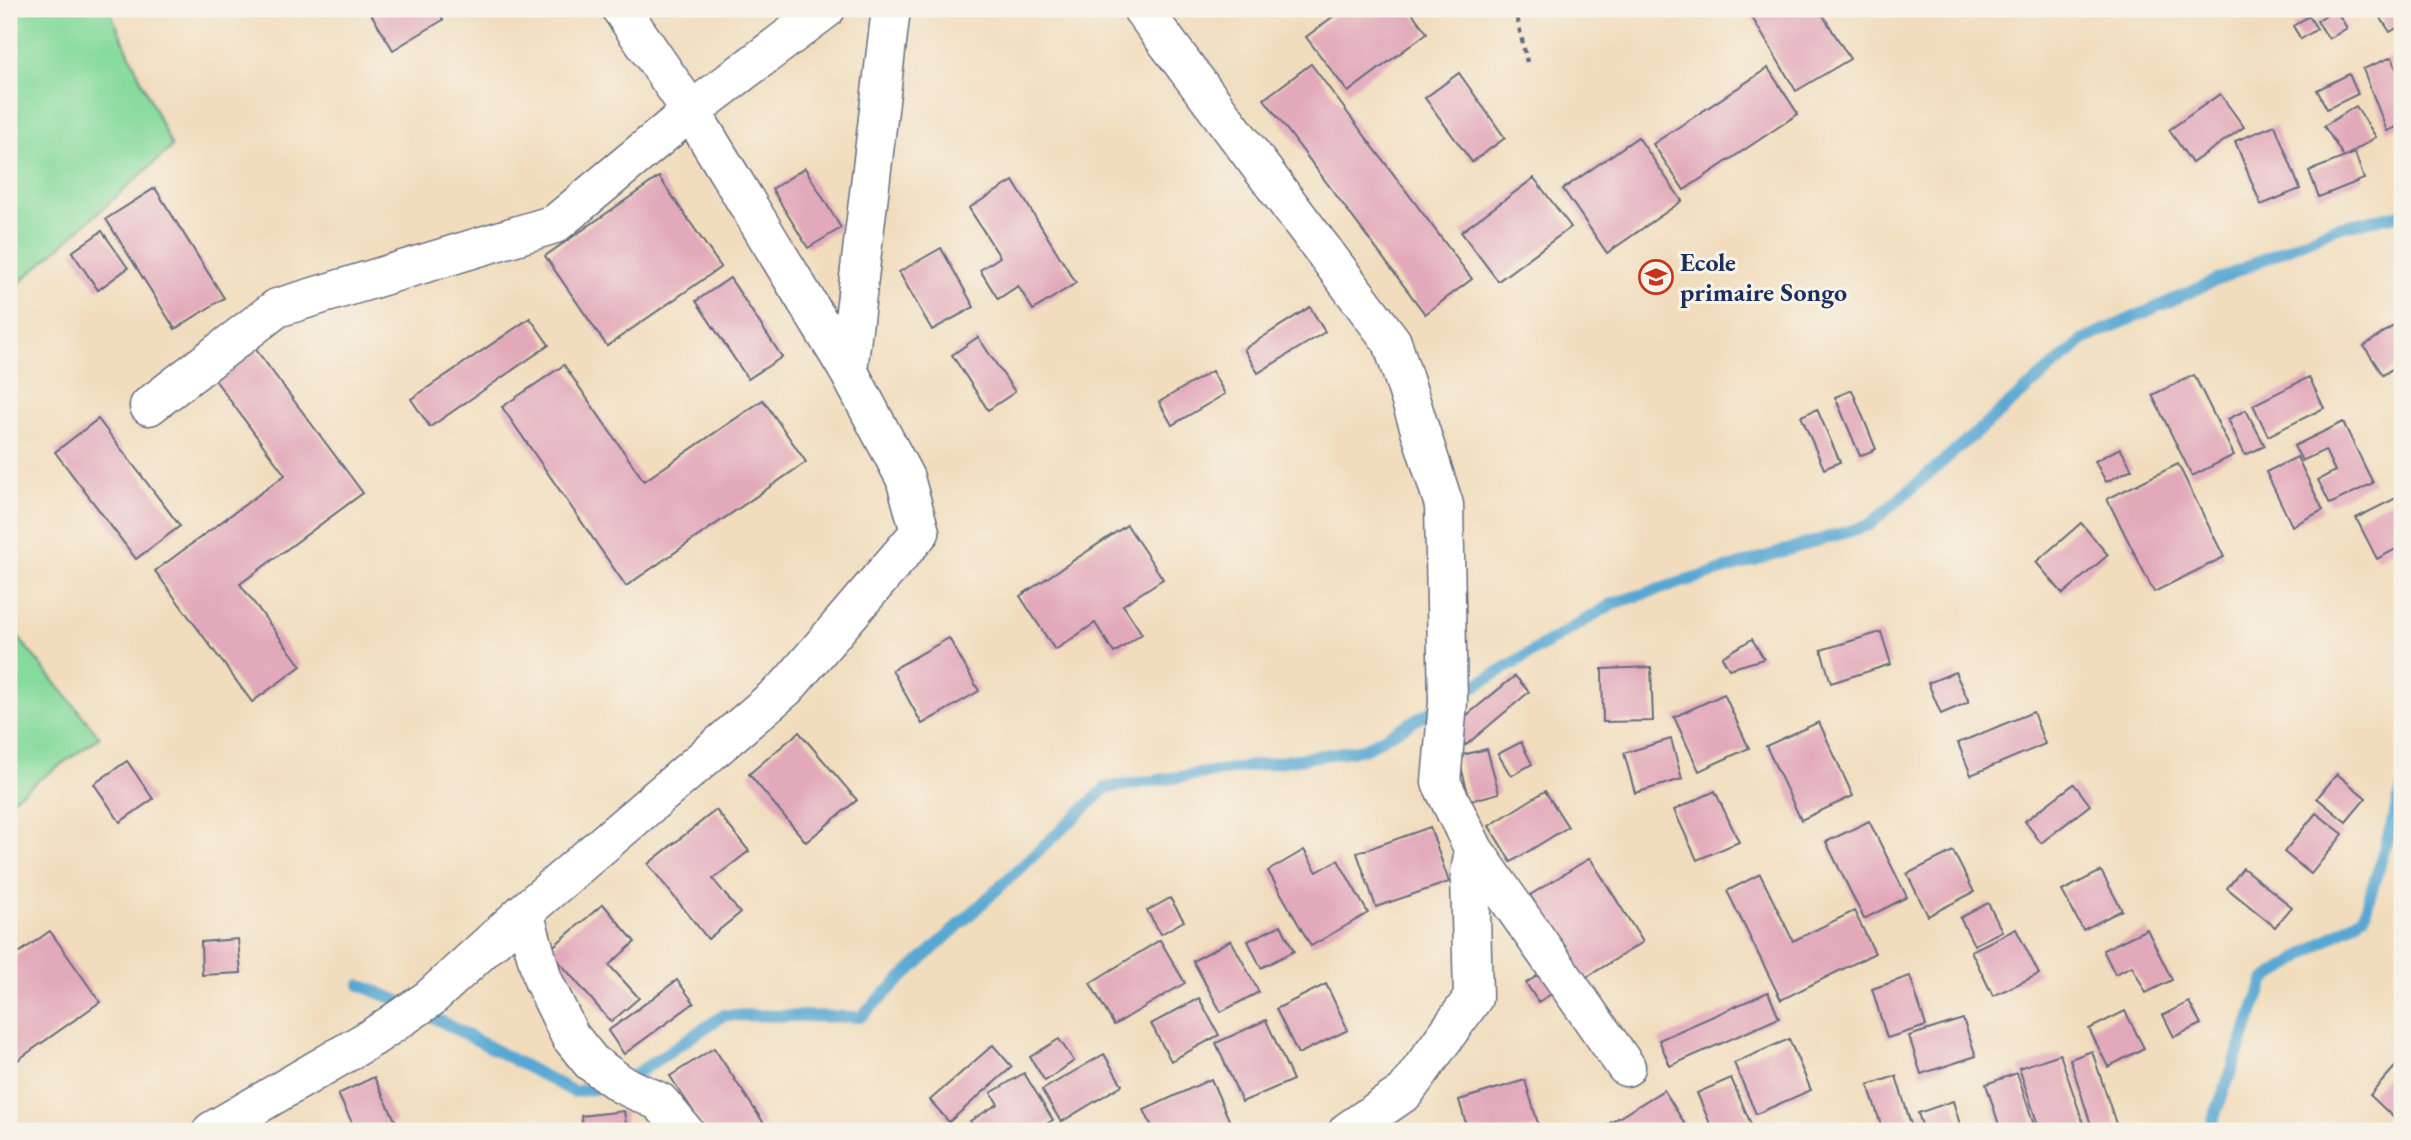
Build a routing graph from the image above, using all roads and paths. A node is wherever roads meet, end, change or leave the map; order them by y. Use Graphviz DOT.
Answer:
graph roads {
  1 [pos="621,9"];
  2 [pos="826,9"];
  3 [pos="891,9"];
  4 [pos="1142,9"];
  5 [pos="1515,9"];
  6 [pos="1527,62"];
  7 [pos="691,111"];
  8 [pos="848,370"];
  9 [pos="149,406"];
  10 [pos="1474,850"];
  11 [pos="524,912"];
  12 [pos="1626,1067"];
  13 [pos="212,1131"];
  14 [pos="684,1131"];
  15 [pos="1348,1131"];
  1 -- 7 [label="street"];
  2 -- 7 [label="street"];
  3 -- 8 [label="street"];
  4 -- 10 [label="street"];
  5 -- 6 [label="path"];
  7 -- 8 [label="street"];
  7 -- 9 [label="street"];
  8 -- 11 [label="street"];
  10 -- 12 [label="street"];
  10 -- 15 [label="street"];
  11 -- 13 [label="street"];
  11 -- 14 [label="street"];
}
